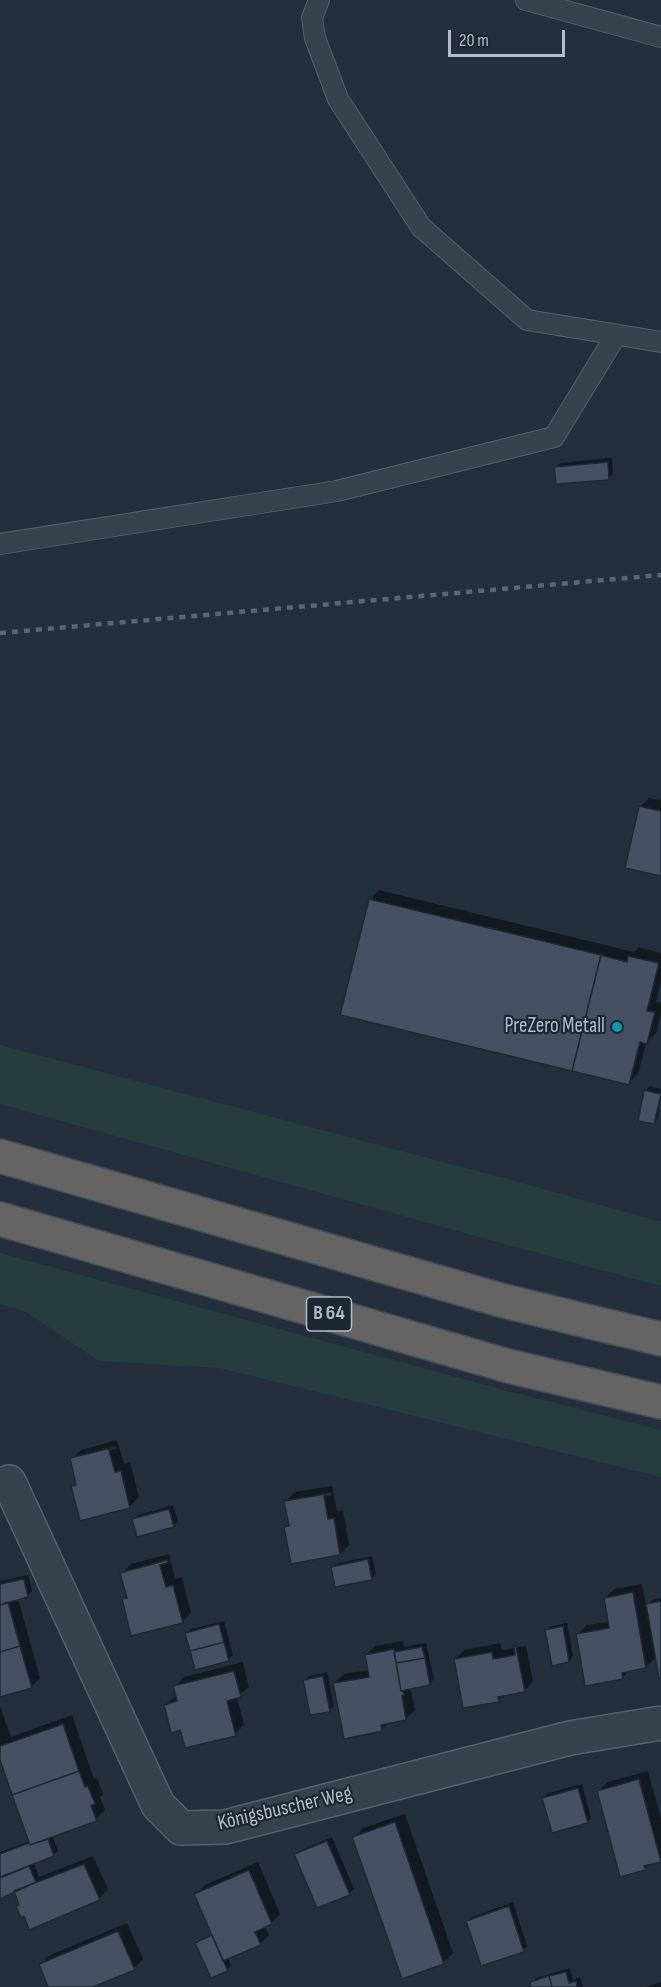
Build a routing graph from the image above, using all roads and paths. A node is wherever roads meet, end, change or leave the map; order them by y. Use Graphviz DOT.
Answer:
graph roads {
  1 [pos="319,0"];
  2 [pos="526,0"];
  3 [pos="661,37"];
  4 [pos="616,335"];
  5 [pos="661,342"];
  6 [pos="0,544"];
  7 [pos="0,1156"];
  8 [pos="0,1219"];
  9 [pos="661,1339"];
  10 [pos="661,1402"];
  11 [pos="9,1482"];
  12 [pos="661,1723"];
  1 -- 4 [label="lane"];
  2 -- 3 [label="lane"];
  4 -- 5 [label="lane"];
  4 -- 6 [label="lane"];
  7 -- 9 [label="highway"];
  8 -- 10 [label="highway, B 64"];
  11 -- 12 [label="street, Königsbuscher Weg"];
}
